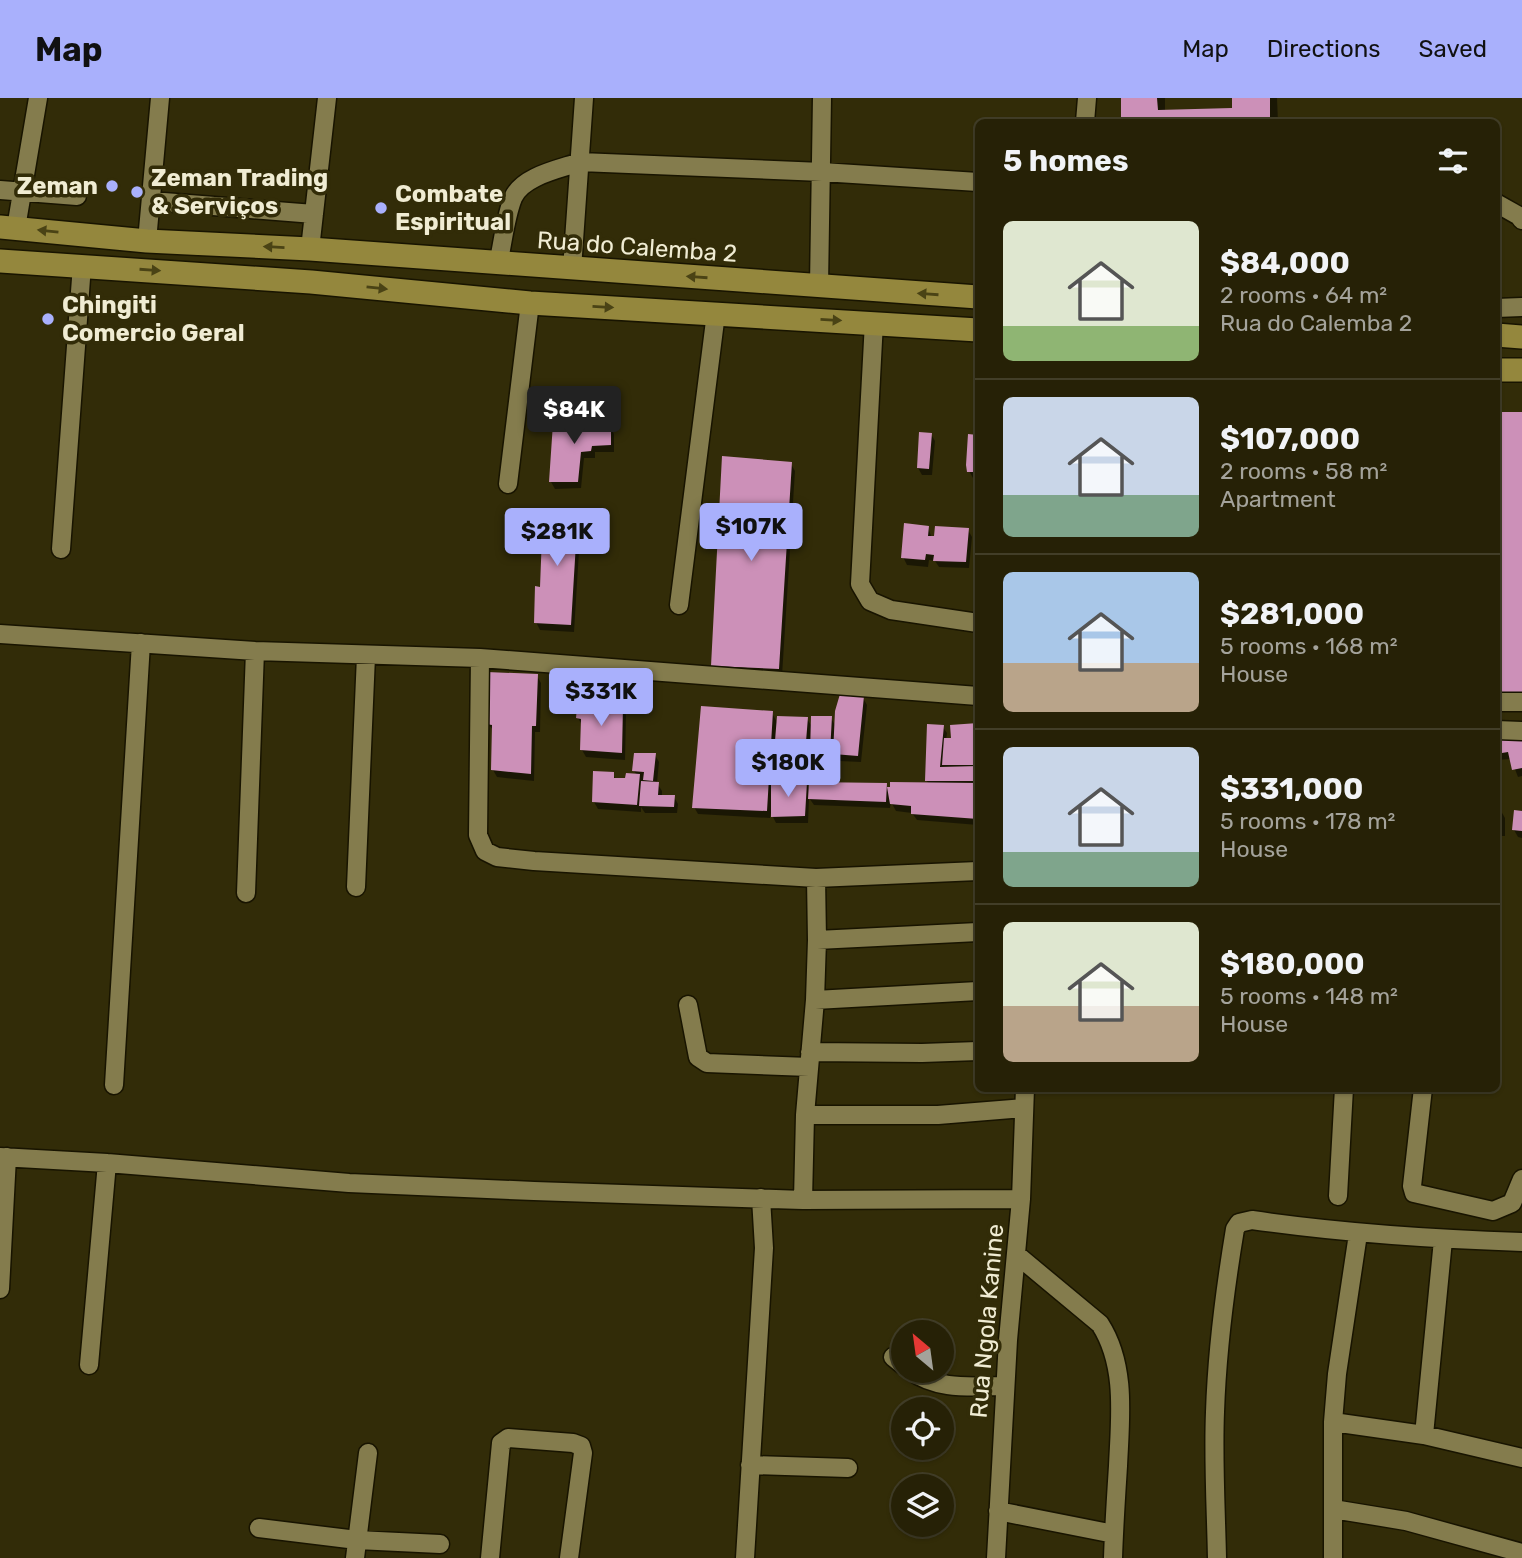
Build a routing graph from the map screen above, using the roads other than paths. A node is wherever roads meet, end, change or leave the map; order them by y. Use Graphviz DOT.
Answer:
graph roads {
  1 [pos="38,98"];
  2 [pos="160,98"];
  3 [pos="327,98"];
  4 [pos="584,98"];
  5 [pos="822,98"];
  6 [pos="1087,98"];
  7 [pos="1085,119"];
  8 [pos="580,162"];
  9 [pos="822,172"];
  10 [pos="975,182"];
  11 [pos="0,190"];
  12 [pos="22,192"];
  13 [pos="77,196"];
  14 [pos="151,201"];
  15 [pos="1500,205"];
  16 [pos="314,214"];
  17 [pos="1522,220"];
  18 [pos="8,228"];
  19 [pos="147,241"];
  20 [pos="310,249"];
  21 [pos="0,261"];
  22 [pos="498,264"];
  23 [pos="82,265"];
  24 [pos="572,269"];
  25 [pos="819,285"];
  26 [pos="975,297"];
  27 [pos="530,303"];
  28 [pos="1522,307"];
  29 [pos="1500,308"];
  30 [pos="716,313"];
  31 [pos="874,322"];
  32 [pos="975,330"];
  33 [pos="1500,335"];
  34 [pos="1522,337"];
  35 [pos="1500,370"];
  36 [pos="1522,370"];
  37 [pos="508,484"];
  38 [pos="61,549"];
  39 [pos="679,605"];
  40 [pos="975,623"];
  41 [pos="0,634"];
  42 [pos="141,643"];
  43 [pos="255,651"];
  44 [pos="366,656"];
  45 [pos="481,659"];
  46 [pos="975,696"];
  47 [pos="1500,702"];
  48 [pos="1522,702"];
  49 [pos="1500,730"];
  50 [pos="1522,731"];
  51 [pos="975,871"];
  52 [pos="816,878"];
  53 [pos="356,887"];
  54 [pos="246,893"];
  55 [pos="975,932"];
  56 [pos="817,940"];
  57 [pos="975,991"];
  58 [pos="815,1000"];
  59 [pos="688,1005"];
  60 [pos="975,1051"];
  61 [pos="809,1060"];
  62 [pos="114,1085"];
  63 [pos="1025,1092"];
  64 [pos="1344,1092"];
  65 [pos="1423,1092"];
  66 [pos="1023,1108"];
  67 [pos="805,1115"];
  68 [pos="4,1157"];
  69 [pos="107,1163"];
  70 [pos="1522,1179"];
  71 [pos="1338,1196"];
  72 [pos="761,1198"];
  73 [pos="1021,1199"];
  74 [pos="803,1200"];
  75 [pos="1358,1234"];
  76 [pos="1443,1240"];
  77 [pos="1522,1242"];
  78 [pos="1017,1255"];
  79 [pos="0,1289"];
  80 [pos="89,1365"];
  81 [pos="933,1383"];
  82 [pos="1005,1386"];
  83 [pos="1334,1422"];
  84 [pos="1424,1436"];
  85 [pos="368,1453"];
  86 [pos="1522,1458"];
  87 [pos="750,1465"];
  88 [pos="848,1468"];
  89 [pos="1333,1509"];
  90 [pos="998,1511"];
  91 [pos="259,1528"];
  92 [pos="1114,1534"];
  93 [pos="440,1544"];
  94 [pos="356,1549"];
  95 [pos="1522,1553"];
  96 [pos="490,1558"];
  97 [pos="569,1558"];
  98 [pos="745,1558"];
  99 [pos="996,1558"];
  100 [pos="1113,1558"];
  101 [pos="1217,1558"];
  102 [pos="1333,1558"];
  1 -- 12 [label="street"];
  2 -- 14 [label="street"];
  3 -- 16 [label="street"];
  4 -- 8 [label="street"];
  5 -- 9 [label="street"];
  6 -- 7 [label="street"];
  8 -- 9 [label="street"];
  8 -- 22 [label="street"];
  8 -- 24 [label="street"];
  9 -- 10 [label="street"];
  9 -- 25 [label="street"];
  11 -- 12 [label="street"];
  12 -- 13 [label="street"];
  12 -- 18 [label="street"];
  14 -- 16 [label="street"];
  14 -- 19 [label="street"];
  15 -- 17 [label="street"];
  16 -- 20 [label="street"];
  19 -- 18 [label="main road, Rua do Calemba 2, one-way"];
  20 -- 19 [label="main road, Rua do Calemba 2, one-way"];
  20 -- 22 [label="main road, Rua do Calemba 2"];
  21 -- 23 [label="main road"];
  22 -- 24 [label="main road, Rua do Calemba 2"];
  23 -- 27 [label="main road, one-way"];
  23 -- 38 [label="street"];
  25 -- 24 [label="main road, Rua do Calemba 2, one-way"];
  26 -- 25 [label="main road, Rua do Calemba 2, one-way"];
  27 -- 30 [label="main road, one-way"];
  27 -- 37 [label="street"];
  28 -- 29 [label="street"];
  30 -- 31 [label="main road, one-way"];
  30 -- 39 [label="street"];
  31 -- 32 [label="main road"];
  31 -- 40 [label="street"];
  33 -- 34 [label="main road"];
  35 -- 36 [label="main road"];
  41 -- 42 [label="street"];
  42 -- 43 [label="street"];
  42 -- 62 [label="street"];
  43 -- 44 [label="street"];
  43 -- 54 [label="street"];
  44 -- 45 [label="street"];
  44 -- 53 [label="street"];
  45 -- 46 [label="street"];
  45 -- 52 [label="street"];
  47 -- 48 [label="street"];
  49 -- 50 [label="street"];
  51 -- 52 [label="street"];
  52 -- 56 [label="street"];
  55 -- 56 [label="street"];
  56 -- 58 [label="street"];
  57 -- 58 [label="street"];
  58 -- 61 [label="street"];
  59 -- 61 [label="street"];
  60 -- 61 [label="street"];
  61 -- 67 [label="street"];
  63 -- 66 [label="street, Rua Ngola Kanine"];
  64 -- 71 [label="street"];
  65 -- 70 [label="street"];
  66 -- 67 [label="street"];
  66 -- 73 [label="street, Rua Ngola Kanine"];
  67 -- 74 [label="street"];
  68 -- 69 [label="street"];
  68 -- 79 [label="street"];
  69 -- 72 [label="street"];
  69 -- 80 [label="street"];
  72 -- 74 [label="street"];
  72 -- 87 [label="street"];
  73 -- 74 [label="street"];
  73 -- 78 [label="street, Rua Ngola Kanine"];
  75 -- 76 [label="street"];
  75 -- 83 [label="street"];
  75 -- 101 [label="street"];
  76 -- 77 [label="street"];
  76 -- 84 [label="street"];
  78 -- 82 [label="street, Rua Ngola Kanine"];
  78 -- 92 [label="street"];
  81 -- 82 [label="street"];
  82 -- 90 [label="street, Rua Ngola Kanine"];
  83 -- 84 [label="street"];
  83 -- 89 [label="street"];
  84 -- 86 [label="street"];
  85 -- 94 [label="street"];
  87 -- 88 [label="street"];
  87 -- 98 [label="street"];
  89 -- 95 [label="street"];
  89 -- 102 [label="street"];
  90 -- 92 [label="street"];
  90 -- 99 [label="street, Rua Ngola Kanine"];
  91 -- 94 [label="street"];
  92 -- 100 [label="street"];
  93 -- 94 [label="street"];
  96 -- 97 [label="street"];
}
